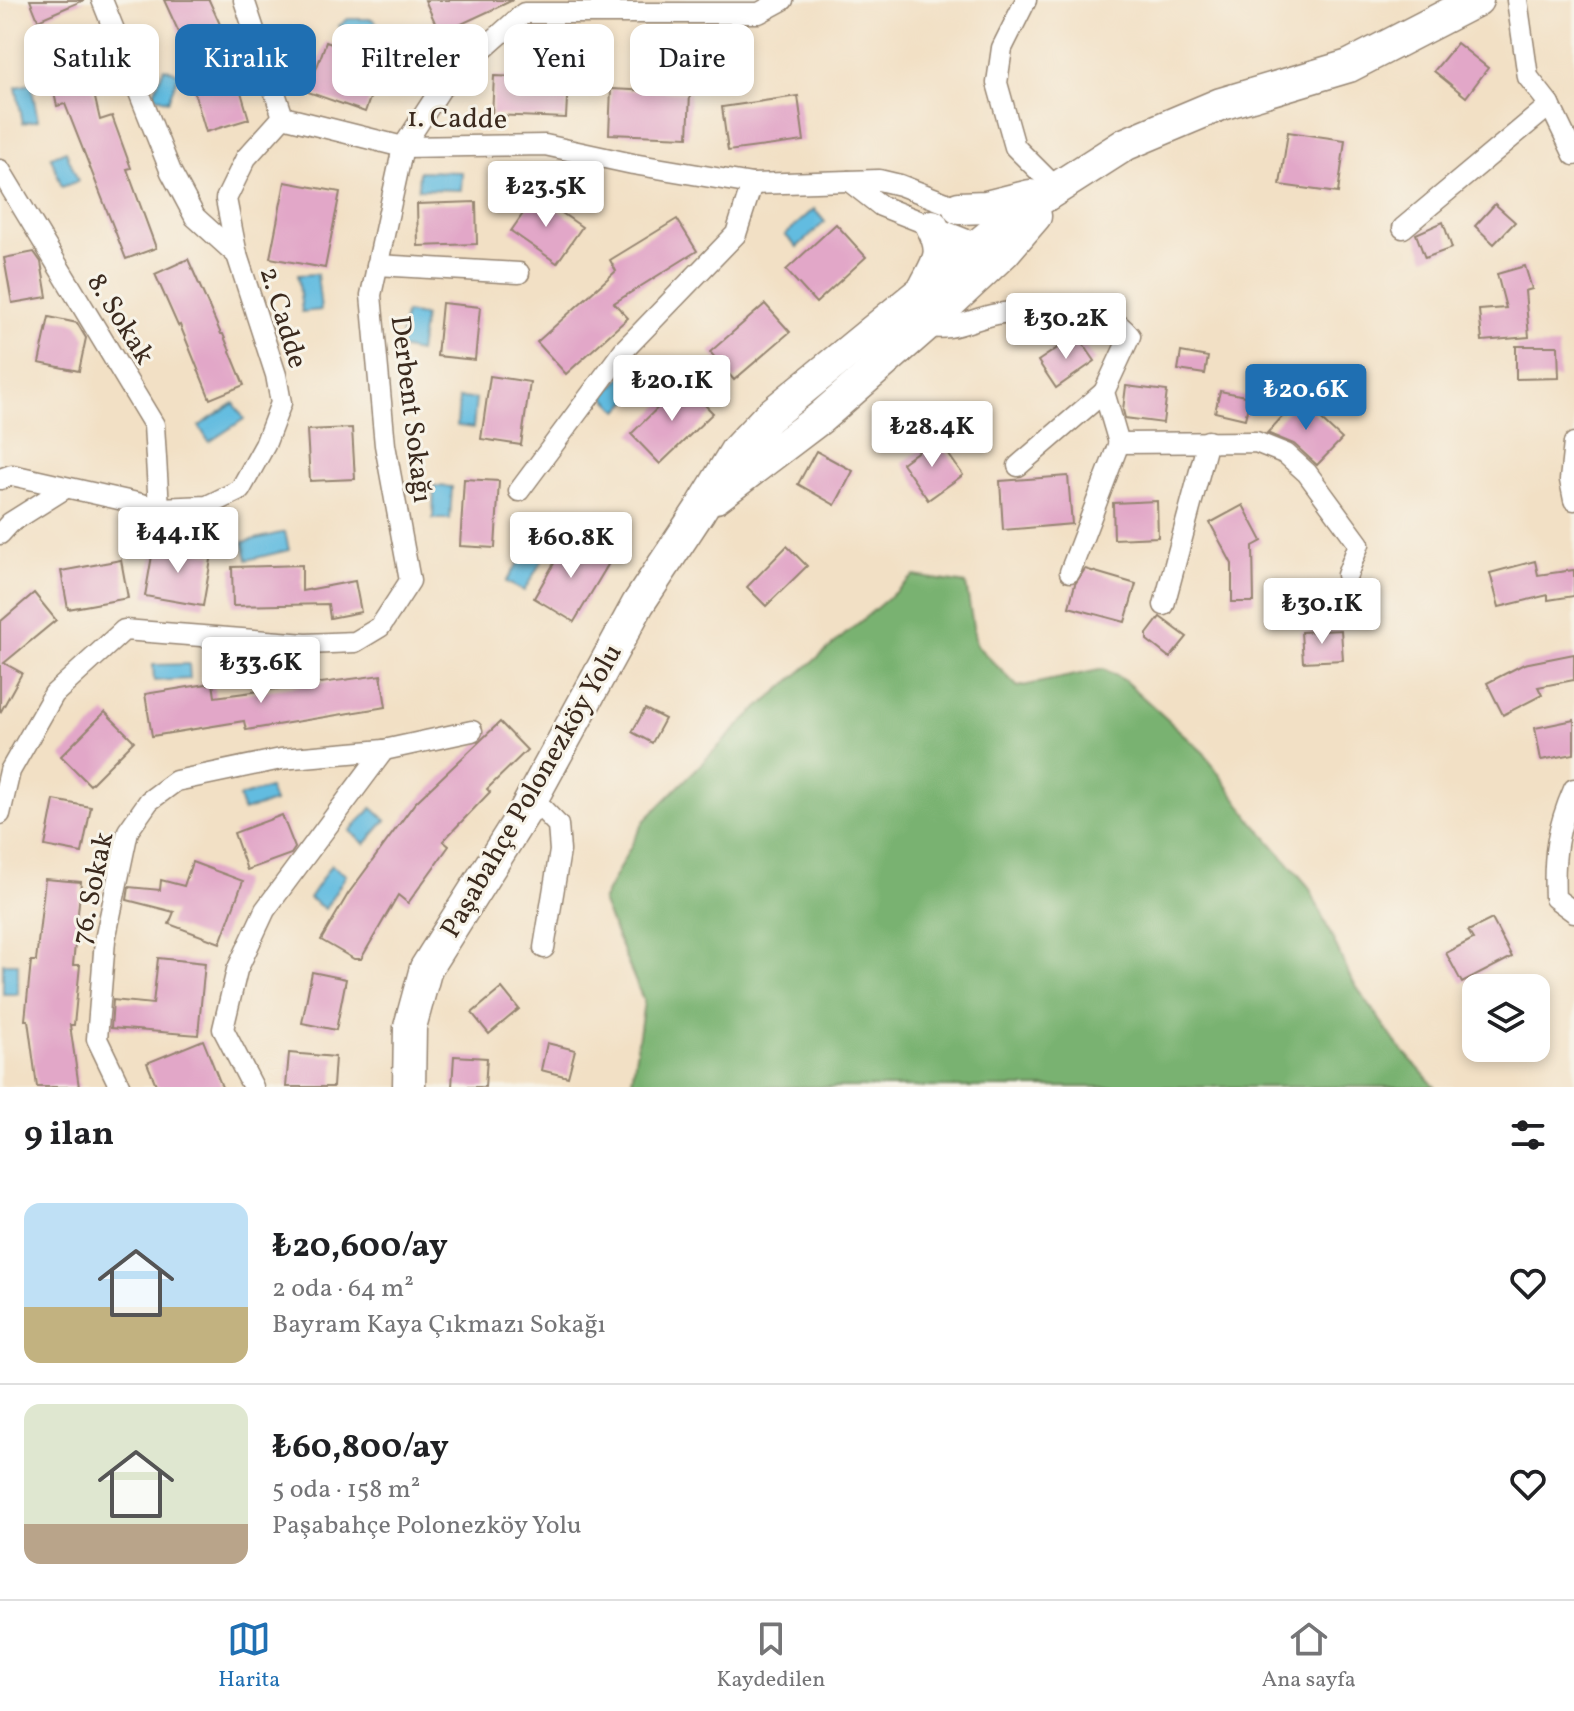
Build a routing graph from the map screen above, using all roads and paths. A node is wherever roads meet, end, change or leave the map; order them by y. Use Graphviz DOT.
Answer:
graph roads {
  1 [pos="102,0"];
  2 [pos="244,0"];
  3 [pos="783,0"];
  4 [pos="1026,0"];
  5 [pos="1477,0"];
  6 [pos="1517,0"];
  7 [pos="1550,105"];
  8 [pos="283,117"];
  9 [pos="403,147"];
  10 [pos="1574,155"];
  11 [pos="0,170"];
  12 [pos="849,181"];
  13 [pos="752,184"];
  14 [pos="1056,188"];
  15 [pos="959,208"];
  16 [pos="932,226"];
  17 [pos="1403,228"];
  18 [pos="990,245"];
  19 [pos="237,255"];
  20 [pos="377,265"];
  21 [pos="519,273"];
  22 [pos="925,286"];
  23 [pos="925,326"];
  24 [pos="863,380"];
  25 [pos="1104,392"];
  26 [pos="1208,441"];
  27 [pos="1119,443"];
  28 [pos="1574,443"];
  29 [pos="1018,466"];
  30 [pos="0,479"];
  31 [pos="64,489"];
  32 [pos="519,491"];
  33 [pos="1574,500"];
  34 [pos="159,508"];
  35 [pos="700,510"];
  36 [pos="0,534"];
  37 [pos="1070,572"];
  38 [pos="1347,575"];
  39 [pos="1164,605"];
  40 [pos="472,731"];
  41 [pos="384,750"];
  42 [pos="1574,789"];
  43 [pos="532,798"];
  44 [pos="0,814"];
  45 [pos="1574,912"];
  46 [pos="544,948"];
  47 [pos="120,1087"];
  48 [pos="253,1087"];
  49 [pos="409,1087"];
  1 -- 19 [label="street"];
  2 -- 8 [label="street"];
  3 -- 9 [label="street, Derbent Sokağı"];
  4 -- 14 [label="street"];
  5 -- 14 [label="main road, Paşabahçe Polonezköy Yolu"];
  6 -- 7 [label="street"];
  7 -- 10 [label="street"];
  7 -- 17 [label="street"];
  8 -- 9 [label="street, 1. Cadde"];
  8 -- 19 [label="street, 2. Cadde"];
  9 -- 13 [label="street, 1. Cadde"];
  9 -- 20 [label="street, Derbent Sokağı"];
  11 -- 34 [label="street, 8. Sokak"];
  12 -- 13 [label="street, 1. Cadde"];
  12 -- 15 [label="street, 1. Cadde"];
  12 -- 16 [label="street"];
  13 -- 32 [label="street"];
  14 -- 15 [label="main road"];
  14 -- 18 [label="main road, Paşabahçe Polonezköy Yolu"];
  15 -- 18 [label="street"];
  16 -- 18 [label="street"];
  16 -- 22 [label="main road"];
  18 -- 22 [label="main road, Paşabahçe Polonezköy Yolu"];
  18 -- 23 [label="main road, Paşabahçe Polonezköy Yolu"];
  18 -- 24 [label="main road"];
  19 -- 34 [label="street, 2. Cadde"];
  20 -- 21 [label="street"];
  20 -- 44 [label="street, Derbent Sokağı"];
  22 -- 35 [label="main road, Paşabahçe Polonezköy Yolu"];
  23 -- 24 [label="main road, Paşabahçe Polonezköy Yolu"];
  23 -- 25 [label="street"];
  24 -- 35 [label="main road, Paşabahçe Polonezköy Yolu"];
  25 -- 27 [label="street"];
  25 -- 29 [label="street"];
  26 -- 27 [label="street"];
  26 -- 38 [label="street"];
  26 -- 39 [label="street"];
  27 -- 37 [label="street"];
  28 -- 33 [label="street"];
  30 -- 31 [label="street, 2. Cadde"];
  31 -- 34 [label="street, 2. Cadde"];
  31 -- 36 [label="street"];
  35 -- 43 [label="main road, Paşabahçe Polonezköy Yolu"];
  40 -- 41 [label="street, 76. Sokak"];
  41 -- 47 [label="street, 76. Sokak"];
  41 -- 48 [label="street"];
  42 -- 45 [label="street"];
  43 -- 46 [label="street"];
  43 -- 49 [label="main road, Paşabahçe Polonezköy Yolu"];
}
